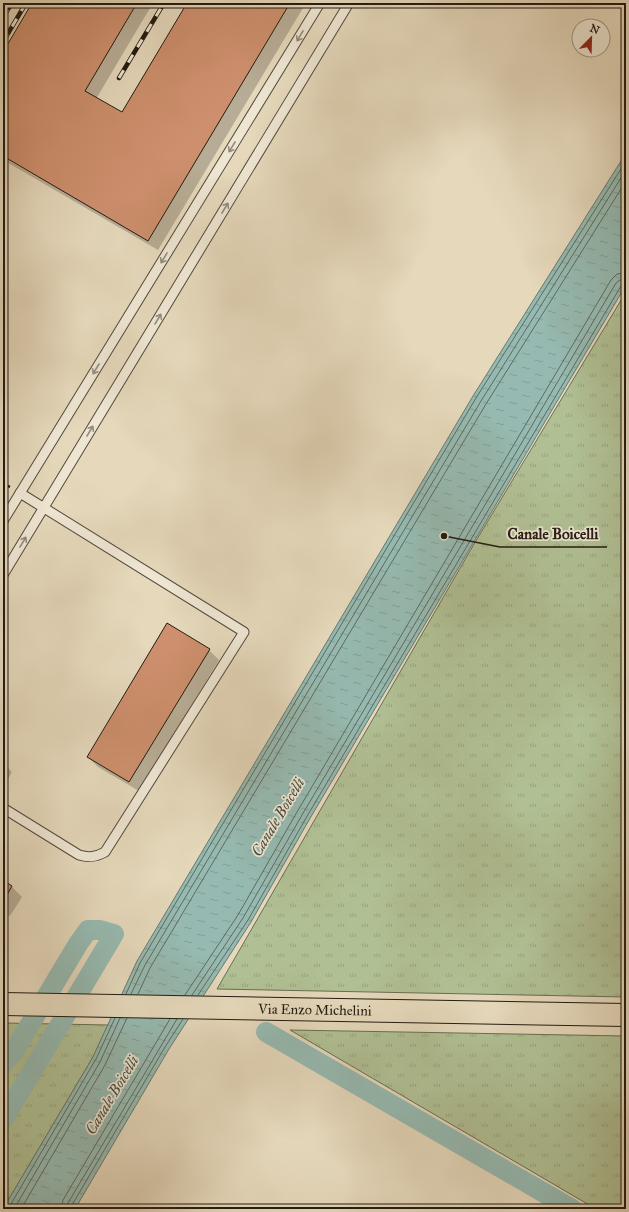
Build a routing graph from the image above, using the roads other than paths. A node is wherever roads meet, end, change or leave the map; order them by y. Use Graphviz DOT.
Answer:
graph roads {
  1 [pos="320,3"];
  2 [pos="349,3"];
  3 [pos="20,493"];
  4 [pos="44,508"];
  5 [pos="3,521"];
  6 [pos="3,575"];
  7 [pos="3,808"];
  8 [pos="3,1004"];
  9 [pos="626,1015"];
  1 -- 3 [label="lane, one-way"];
  4 -- 2 [label="lane, one-way"];
  3 -- 4 [label="lane"];
  3 -- 5 [label="lane"];
  6 -- 4 [label="lane, one-way"];
  4 -- 7 [label="lane"];
  8 -- 9 [label="main road, Via Enzo Michelini"];
}
